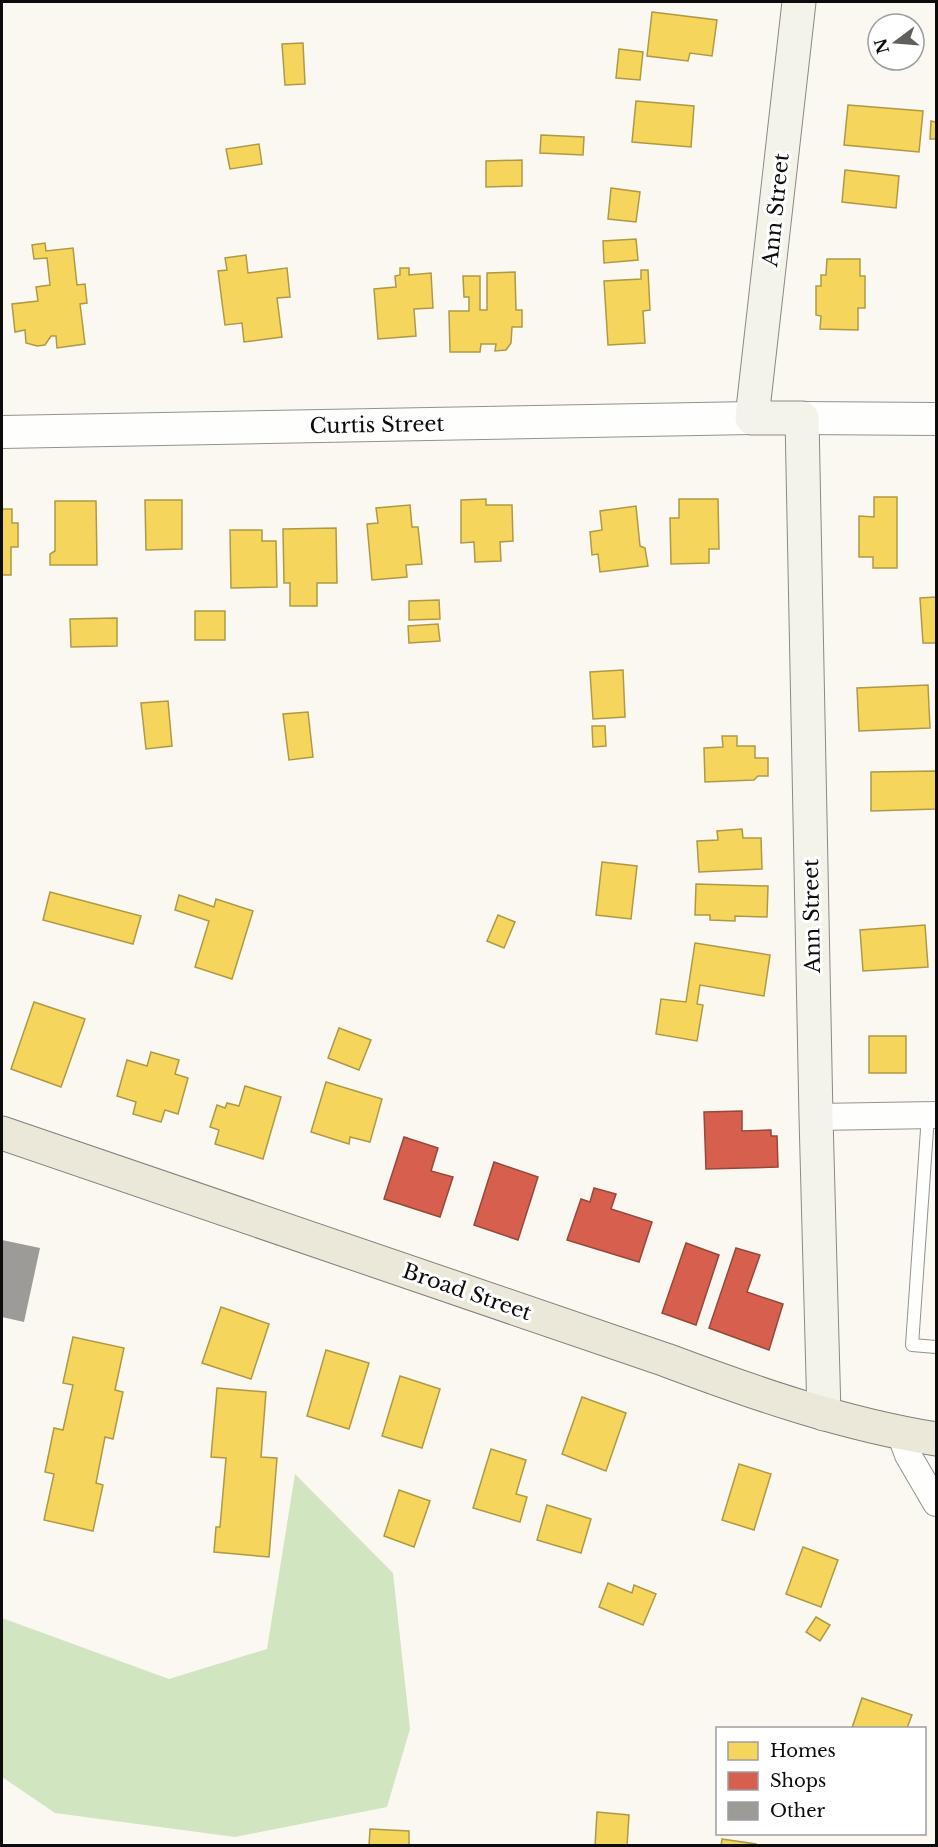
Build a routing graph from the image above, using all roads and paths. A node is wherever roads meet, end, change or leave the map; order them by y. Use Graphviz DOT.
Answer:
graph roads {
  1 [pos="799,2"];
  2 [pos="752,418"];
  3 [pos="802,418"];
  4 [pos="936,418"];
  5 [pos="2,432"];
  6 [pos="932,1115"];
  7 [pos="816,1117"];
  8 [pos="2,1132"];
  9 [pos="922,1200"];
  10 [pos="936,1204"];
  11 [pos="936,1347"];
  12 [pos="824,1414"];
  13 [pos="900,1433"];
  14 [pos="936,1439"];
  15 [pos="936,1503"];
  1 -- 2 [label="main road, Ann Street"];
  2 -- 3 [label="main road"];
  2 -- 5 [label="street, Curtis Street"];
  3 -- 4 [label="street"];
  3 -- 7 [label="main road, Ann Street"];
  6 -- 7 [label="street"];
  6 -- 9 [label="lane"];
  7 -- 12 [label="main road, Ann Street"];
  8 -- 12 [label="main road, Broad Street"];
  9 -- 10 [label="lane"];
  9 -- 11 [label="lane"];
  12 -- 13 [label="main road, Broad Street"];
  13 -- 14 [label="main road, Broad Street"];
  13 -- 15 [label="street"];
}
